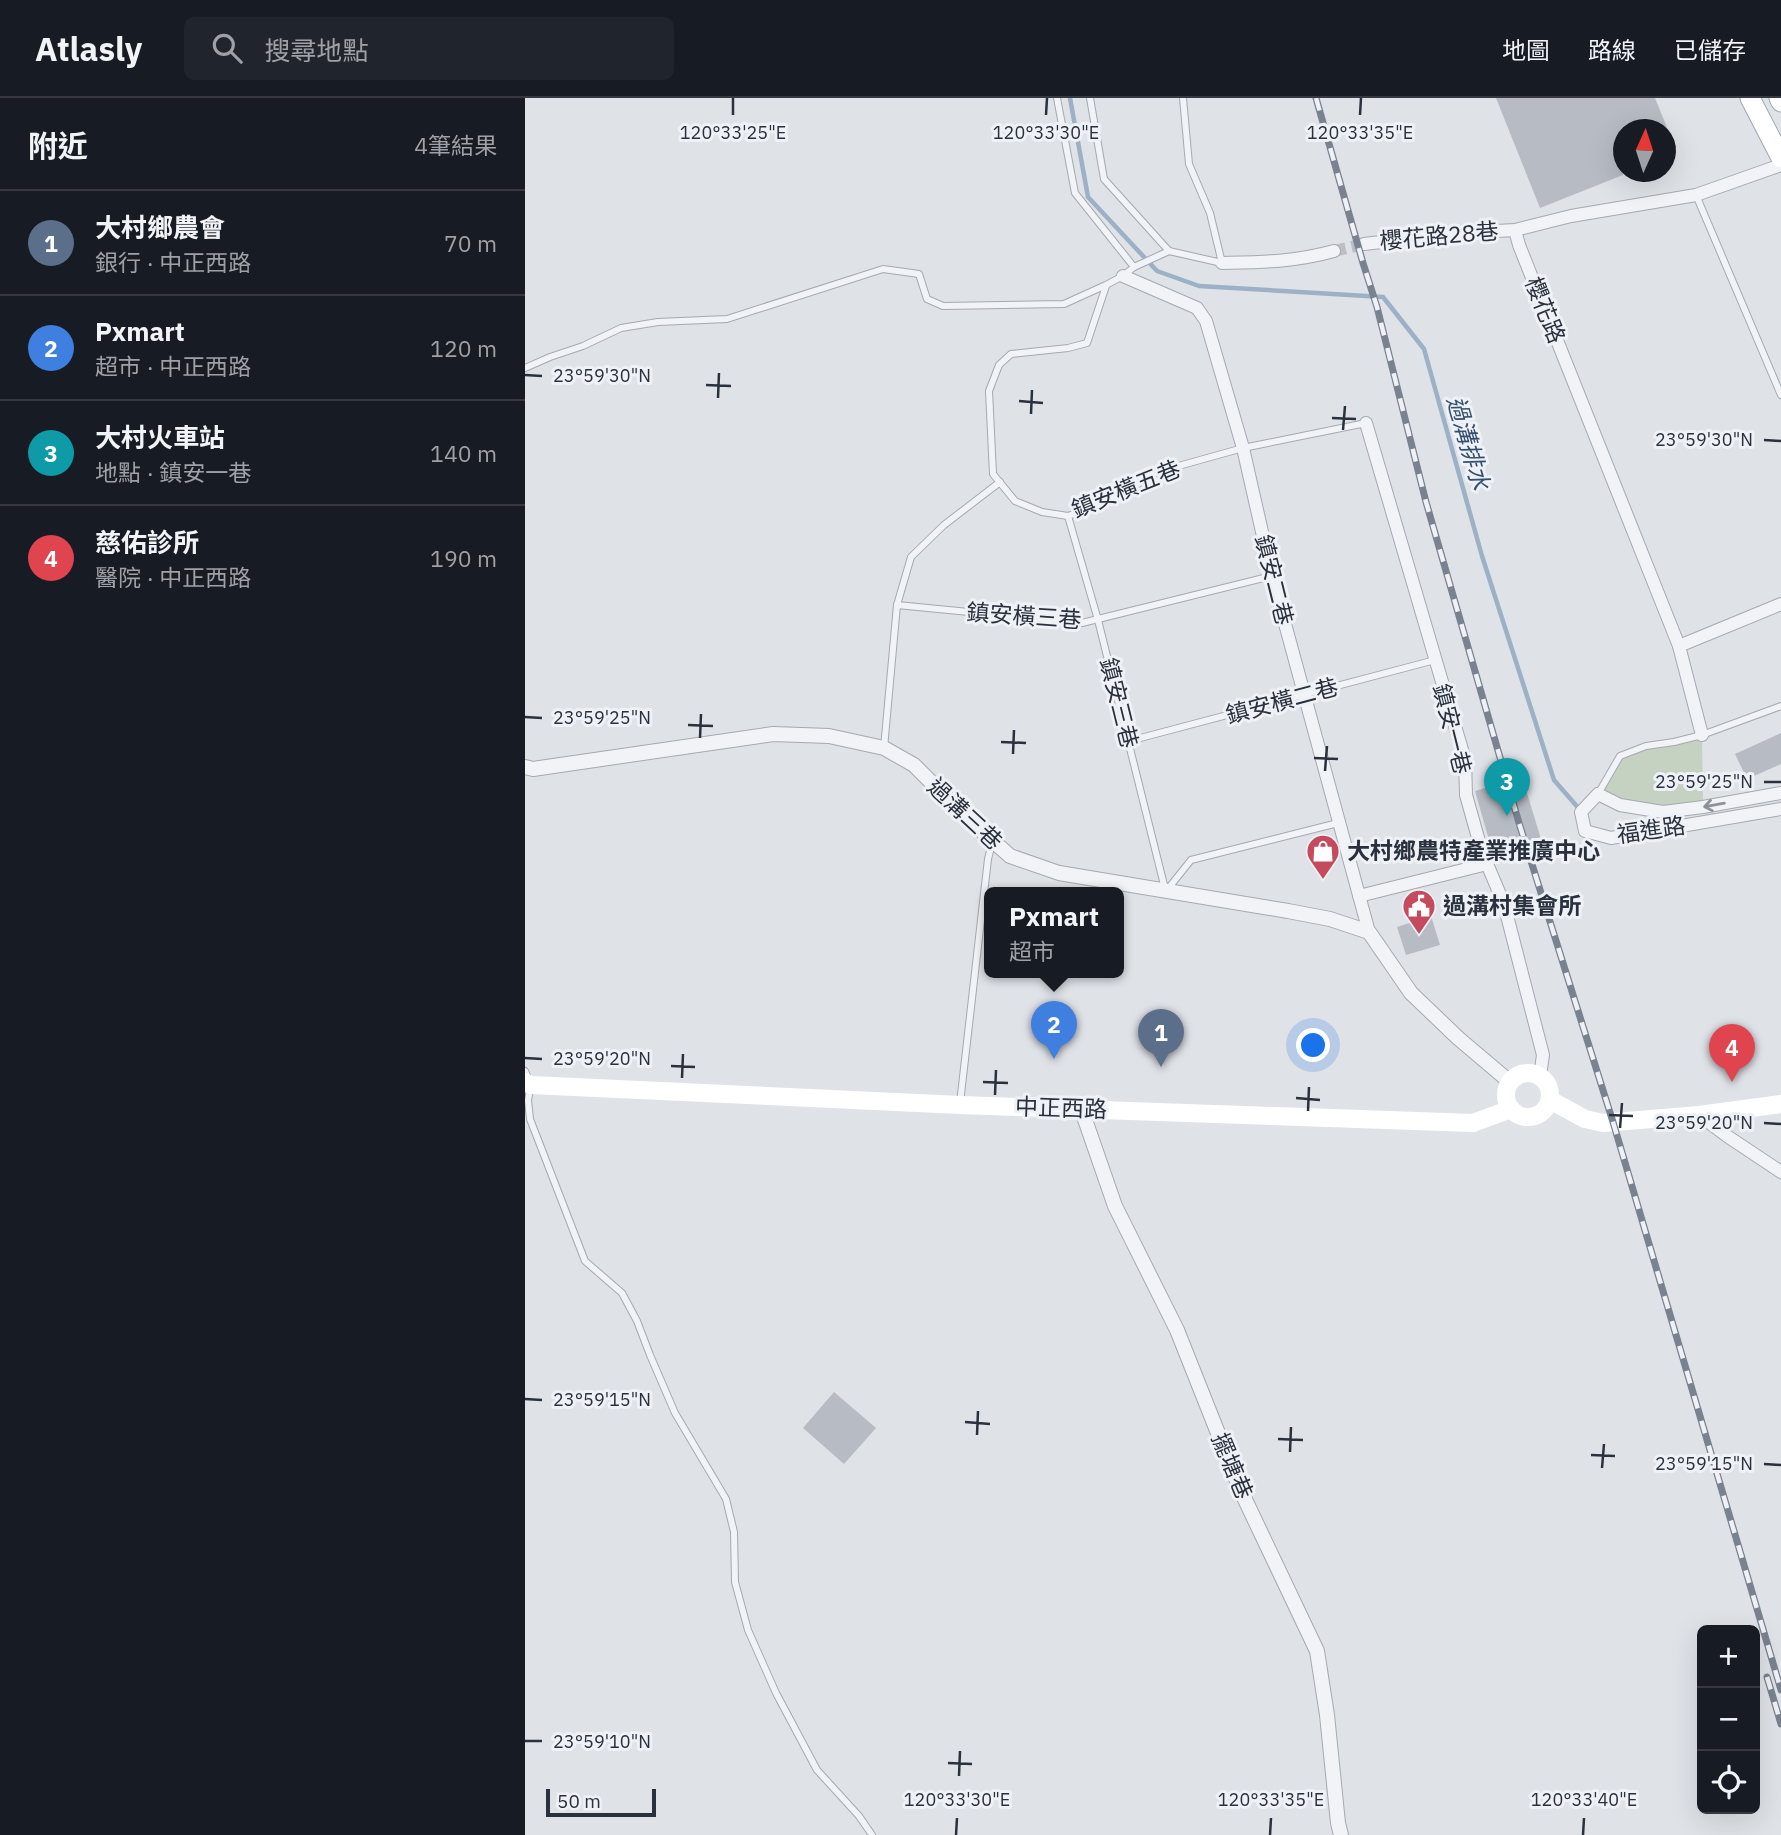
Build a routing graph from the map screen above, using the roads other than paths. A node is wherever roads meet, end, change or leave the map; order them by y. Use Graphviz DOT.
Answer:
graph roads {
  1 [pos="1057,98"];
  2 [pos="1090,98"];
  3 [pos="1183,98"];
  4 [pos="1750,98"];
  5 [pos="1781,158"];
  6 [pos="1781,165"];
  7 [pos="1696,195"];
  8 [pos="1515,230"];
  9 [pos="1364,244"];
  10 [pos="1169,251"];
  11 [pos="1334,251"];
  12 [pos="1222,263"];
  13 [pos="1134,267"];
  14 [pos="1123,276"];
  15 [pos="1106,285"];
  16 [pos="525,368"];
  17 [pos="1781,395"];
  18 [pos="1366,422"];
  19 [pos="1243,447"];
  20 [pos="1000,482"];
  21 [pos="1067,516"];
  22 [pos="1272,576"];
  23 [pos="1781,604"];
  24 [pos="897,605"];
  25 [pos="1098,620"];
  26 [pos="1679,646"];
  27 [pos="1434,660"];
  28 [pos="1304,695"];
  29 [pos="1781,706"];
  30 [pos="1702,735"];
  31 [pos="1129,741"];
  32 [pos="884,748"];
  33 [pos="525,768"];
  34 [pos="1781,793"];
  35 [pos="1598,794"];
  36 [pos="1781,809"];
  37 [pos="1338,823"];
  38 [pos="992,841"];
  39 [pos="1487,864"];
  40 [pos="984,887"];
  41 [pos="984,890"];
  42 [pos="1166,891"];
  43 [pos="1359,896"];
  44 [pos="1369,932"];
  45 [pos="1540,1076"];
  46 [pos="527,1079"];
  47 [pos="1510,1082"];
  48 [pos="1550,1100"];
  49 [pos="1781,1104"];
  50 [pos="960,1105"];
  51 [pos="1081,1108"];
  52 [pos="1511,1109"];
  53 [pos="1699,1115"];
  54 [pos="1781,1172"];
  55 [pos="872,1835"];
  56 [pos="1341,1835"];
  1 -- 13 [label="lane"];
  2 -- 10 [label="lane"];
  3 -- 12 [label="lane"];
  4 -- 5 [label="main road"];
  6 -- 7 [label="street"];
  7 -- 8 [label="street"];
  7 -- 17 [label="lane"];
  8 -- 9 [label="street, 櫻花路28巷"];
  8 -- 26 [label="street, 櫻花路"];
  10 -- 12 [label="lane"];
  10 -- 13 [label="lane"];
  11 -- 12 [label="street"];
  13 -- 14 [label="lane"];
  14 -- 15 [label="lane"];
  14 -- 19 [label="street, 鎮安二巷"];
  15 -- 16 [label="lane"];
  15 -- 20 [label="lane"];
  18 -- 19 [label="lane, 鎮安橫五巷"];
  18 -- 27 [label="street, 鎮安一巷"];
  19 -- 21 [label="lane, 鎮安橫五巷"];
  19 -- 22 [label="street, 鎮安二巷"];
  20 -- 21 [label="lane, 鎮安橫五巷"];
  20 -- 24 [label="lane"];
  21 -- 25 [label="lane, 鎮安三巷"];
  22 -- 25 [label="lane, 鎮安橫三巷"];
  22 -- 28 [label="street, 鎮安二巷"];
  23 -- 26 [label="street"];
  24 -- 25 [label="lane, 鎮安橫三巷"];
  24 -- 32 [label="lane"];
  25 -- 31 [label="lane, 鎮安三巷"];
  26 -- 30 [label="street, 櫻花路"];
  27 -- 28 [label="lane, 鎮安橫二巷"];
  27 -- 39 [label="street, 鎮安一巷"];
  28 -- 31 [label="lane, 鎮安橫二巷"];
  28 -- 37 [label="street, 鎮安二巷"];
  29 -- 30 [label="lane"];
  30 -- 35 [label="lane"];
  31 -- 42 [label="lane, 鎮安三巷"];
  32 -- 33 [label="street, 過溝三巷"];
  32 -- 38 [label="street, 過溝三巷"];
  34 -- 35 [label="street, 福進路, one-way"];
  35 -- 36 [label="street, 福進路"];
  37 -- 42 [label="lane"];
  37 -- 43 [label="street, 鎮安二巷"];
  38 -- 40 [label="lane"];
  38 -- 42 [label="street, 過溝三巷"];
  39 -- 43 [label="street"];
  39 -- 45 [label="street, 鎮安一巷"];
  41 -- 50 [label="lane"];
  42 -- 44 [label="street, 過溝三巷"];
  43 -- 44 [label="street, 鎮安二巷"];
  44 -- 47 [label="street"];
  45 -- 47 [label="main road"];
  45 -- 48 [label="main road"];
  46 -- 50 [label="main road, 中正西路"];
  46 -- 55 [label="lane"];
  47 -- 52 [label="main road"];
  48 -- 52 [label="main road, 中正西路"];
  48 -- 53 [label="main road"];
  49 -- 53 [label="main road"];
  50 -- 51 [label="main road, 中正西路"];
  51 -- 52 [label="main road, 中正西路"];
  51 -- 56 [label="street, 擺塘巷"];
  53 -- 54 [label="street"];
}
